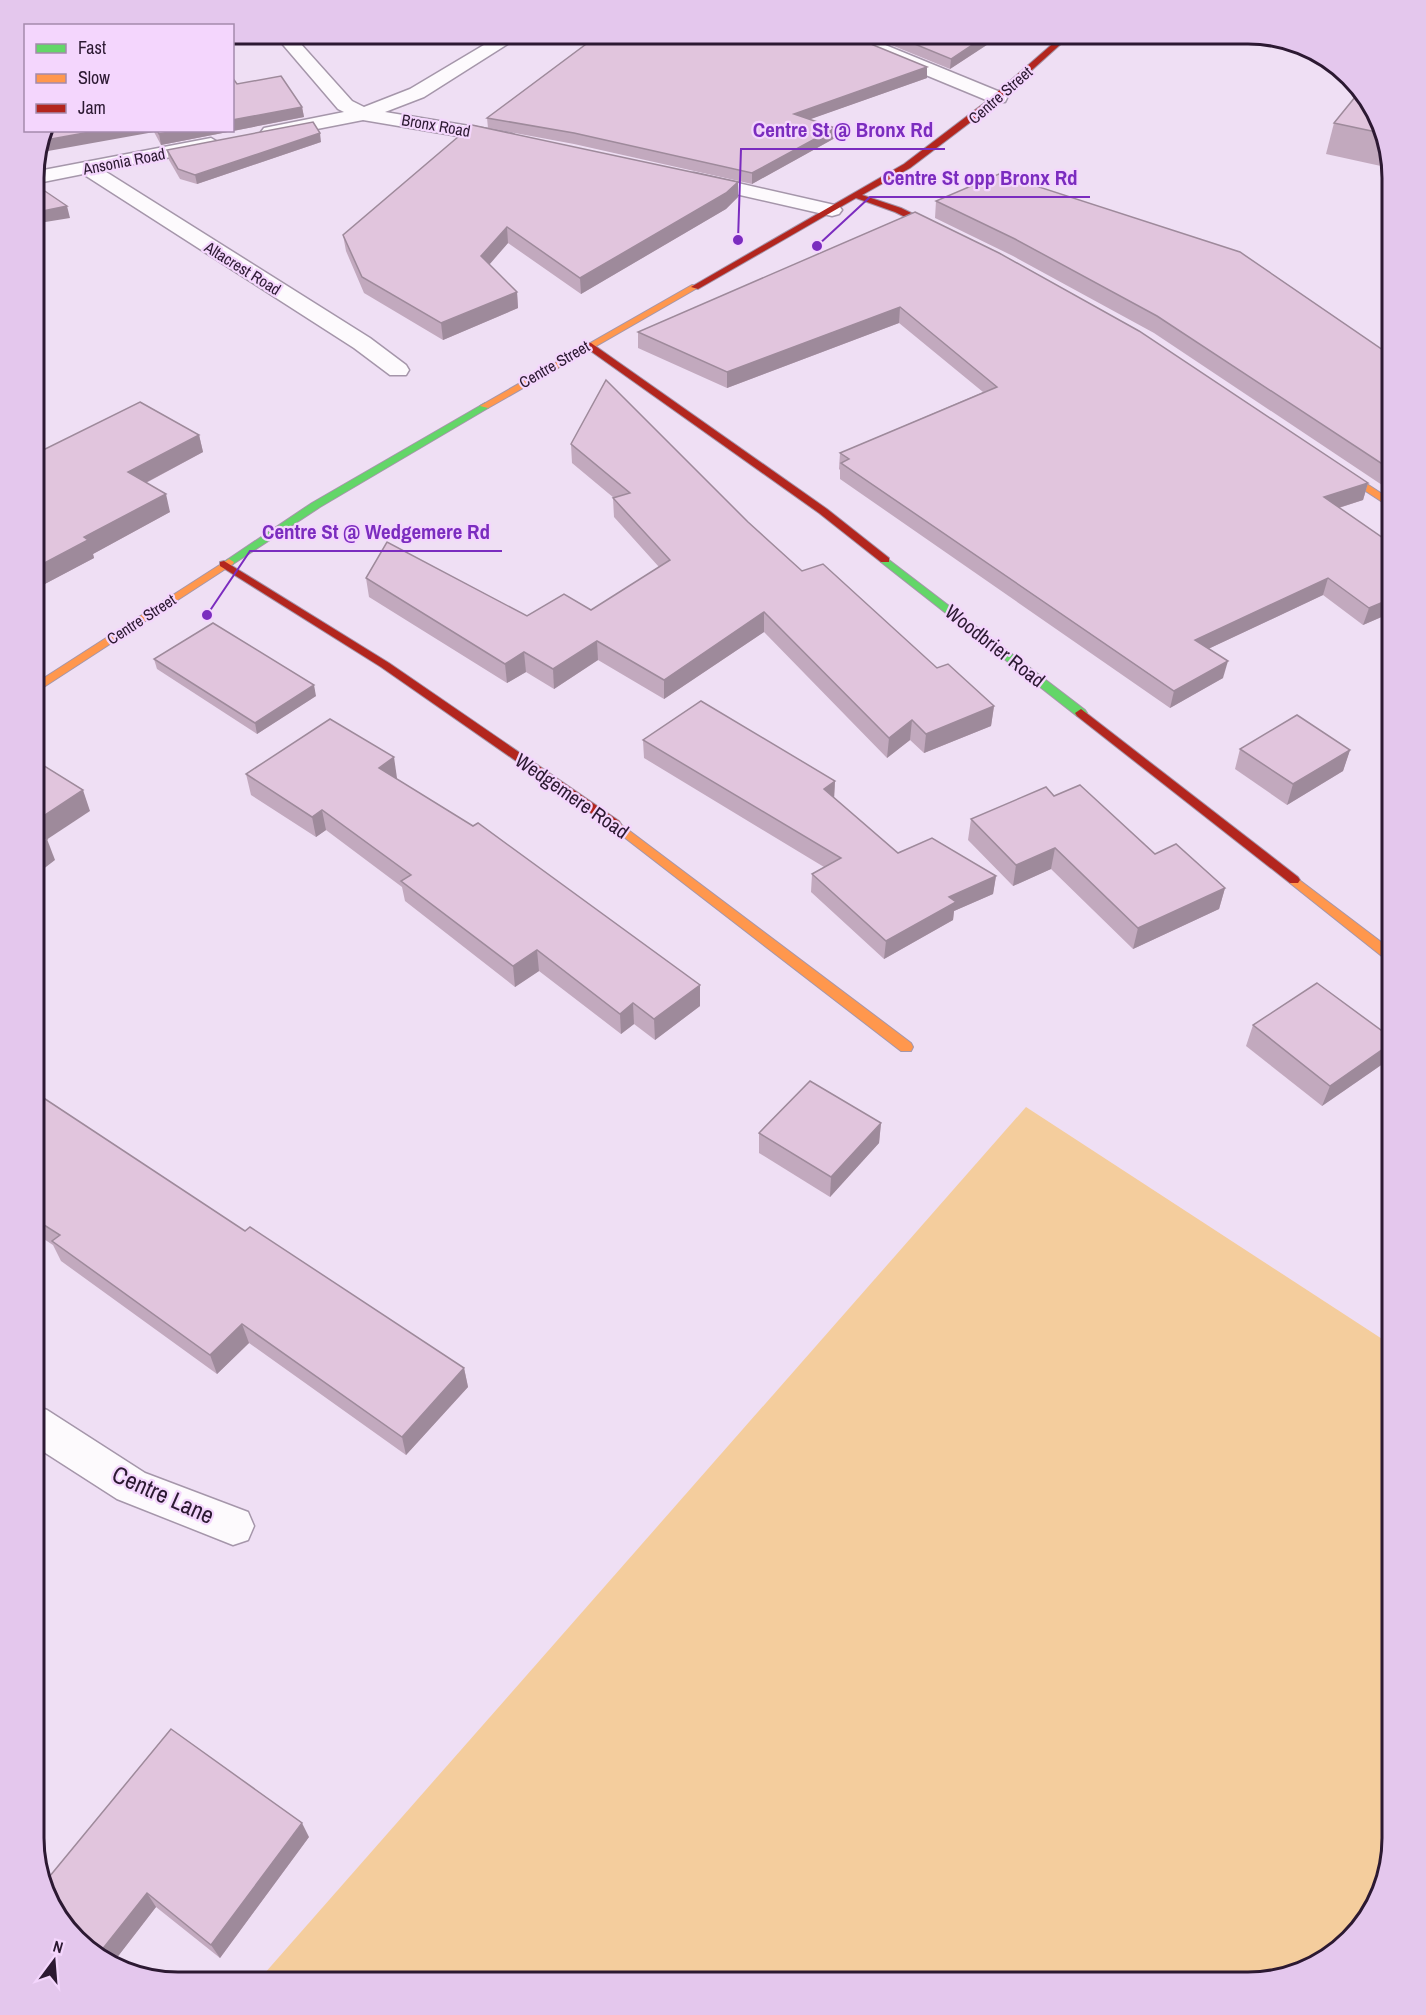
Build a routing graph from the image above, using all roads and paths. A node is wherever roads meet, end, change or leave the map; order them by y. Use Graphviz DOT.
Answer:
graph roads {
  1 [pos="292,44"];
  2 [pos="498,44"];
  3 [pos="867,44"];
  4 [pos="1058,44"];
  5 [pos="998,98"];
  6 [pos="363,114"];
  7 [pos="248,137"];
  8 [pos="225,141"];
  9 [pos="530,143"];
  10 [pos="86,168"];
  11 [pos="677,175"];
  12 [pos="44,176"];
  13 [pos="857,196"];
  14 [pos="832,210"];
  15 [pos="962,241"];
  16 [pos="588,345"];
  17 [pos="398,370"];
  18 [pos="1321,456"];
  19 [pos="1382,498"];
  20 [pos="224,564"];
  21 [pos="44,683"];
  22 [pos="1382,949"];
  23 [pos="906,1047"];
  24 [pos="44,1430"];
  25 [pos="233,1526"];
  1 -- 6 [label="street, Bronx Road"];
  2 -- 6 [label="street"];
  3 -- 5 [label="street"];
  4 -- 5 [label="street, Centre Street"];
  5 -- 13 [label="street, Centre Street"];
  6 -- 7 [label="street"];
  6 -- 9 [label="street, Bronx Road"];
  8 -- 10 [label="street, Ansonia Road"];
  10 -- 12 [label="street, Ansonia Road"];
  10 -- 17 [label="street, Altacrest Road"];
  11 -- 14 [label="street"];
  13 -- 14 [label="street, Centre Street"];
  13 -- 15 [label="street"];
  14 -- 16 [label="street, Centre Street"];
  16 -- 20 [label="street, Centre Street"];
  16 -- 22 [label="street, Woodbrier Road"];
  18 -- 19 [label="street"];
  20 -- 21 [label="street, Centre Street"];
  20 -- 23 [label="street, Wedgemere Road"];
  24 -- 25 [label="street, Centre Lane"];
}
